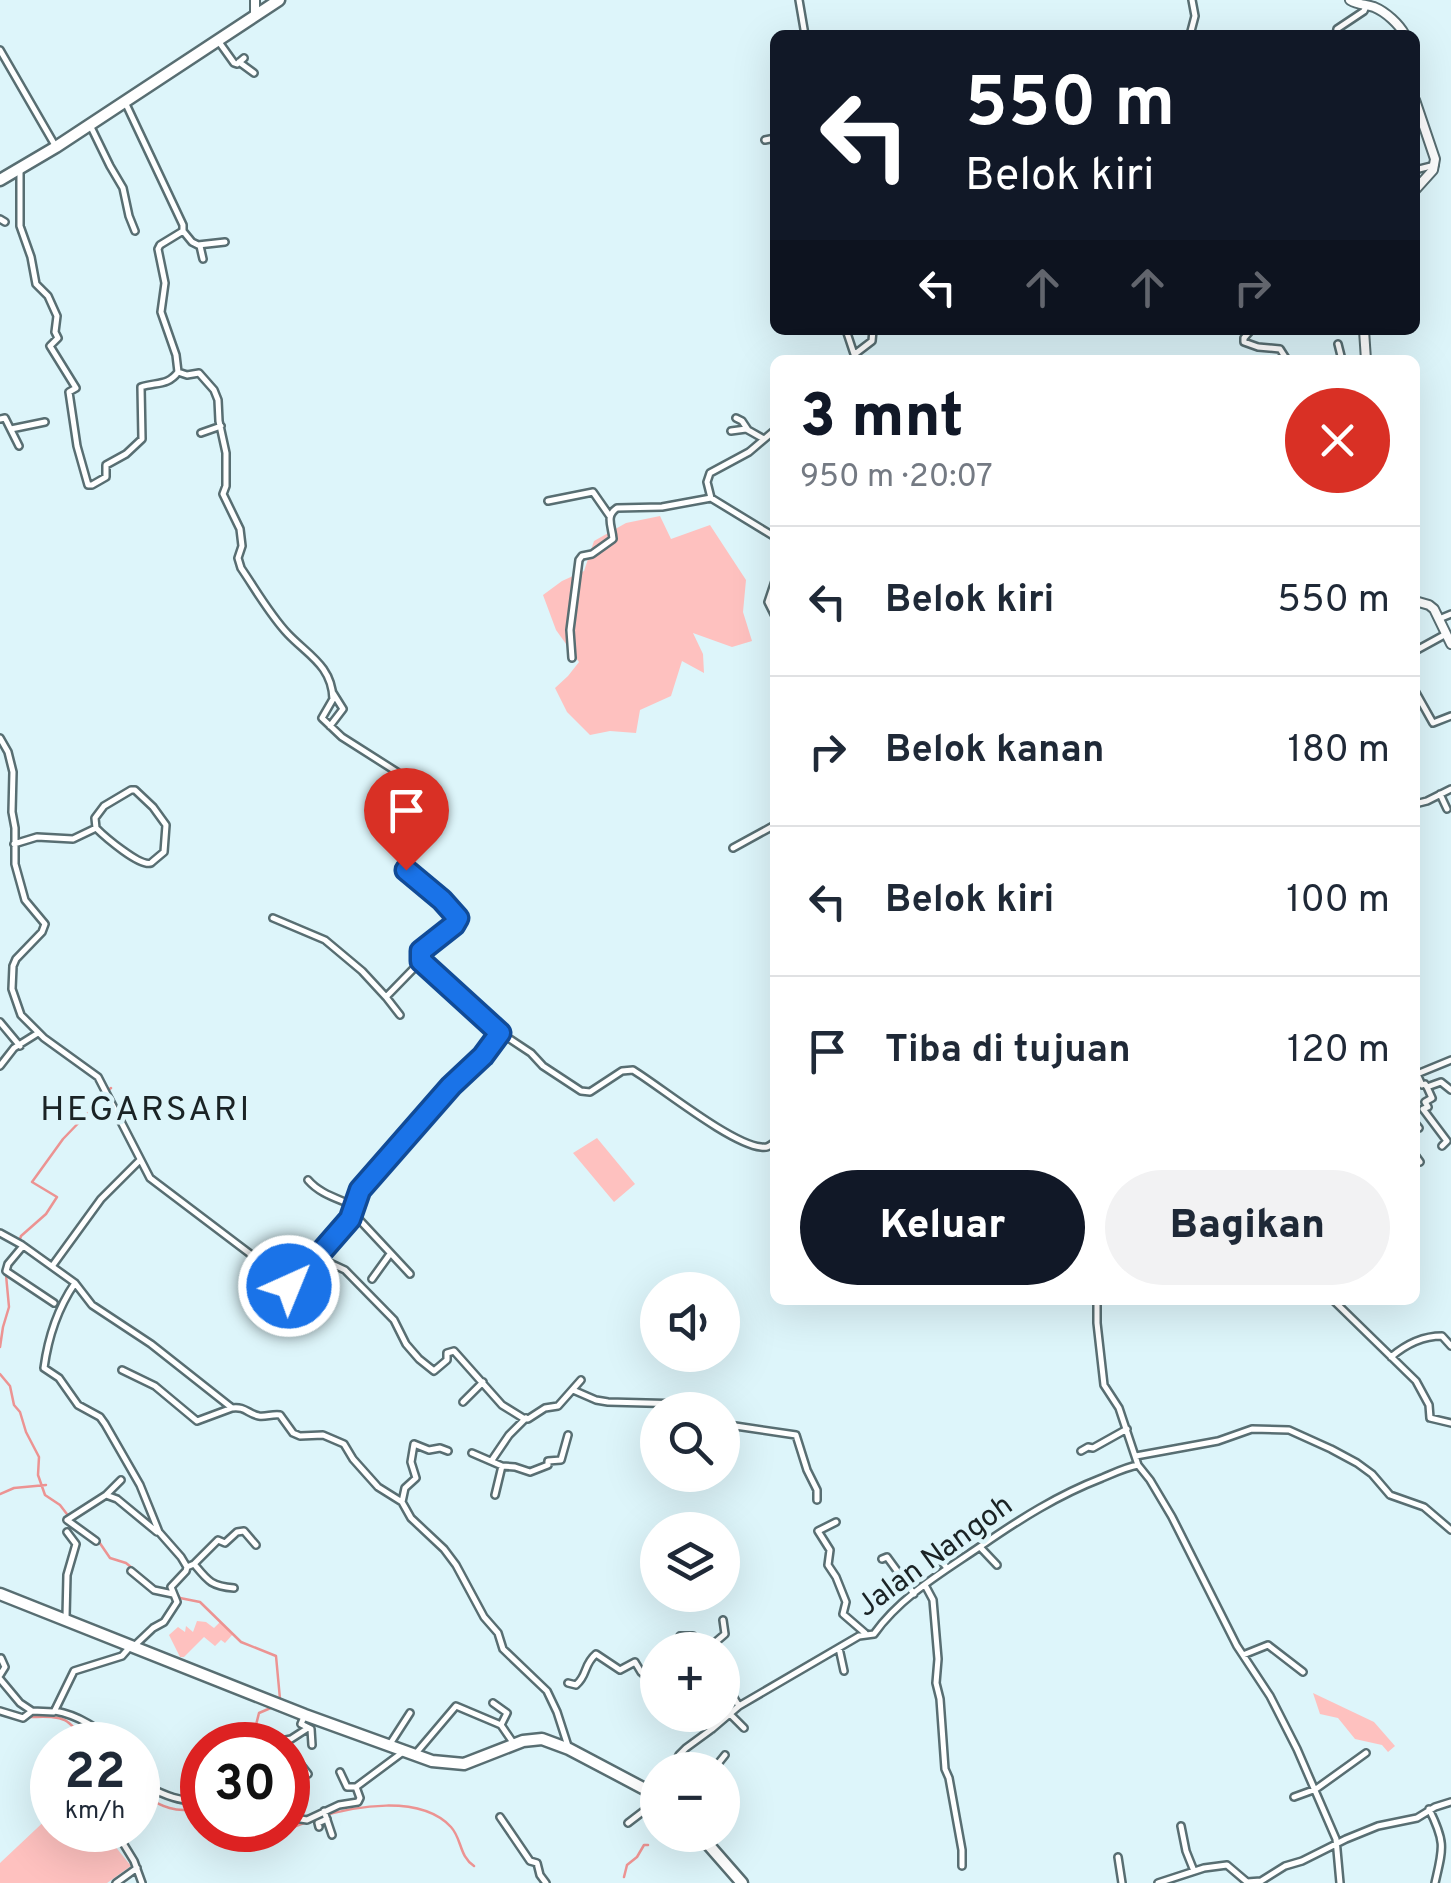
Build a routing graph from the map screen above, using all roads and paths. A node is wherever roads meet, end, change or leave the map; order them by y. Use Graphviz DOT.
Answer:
graph roads {
  1 [pos="255,0"];
  2 [pos="279,0"];
  3 [pos="799,0"];
  4 [pos="1192,0"];
  5 [pos="1350,0"];
  6 [pos="1366,6"];
  7 [pos="255,14"];
  8 [pos="804,30"];
  9 [pos="1191,30"];
  10 [pos="1337,30"];
  11 [pos="1402,30"];
  12 [pos="217,40"];
  13 [pos="0,50"];
  14 [pos="254,72"];
  15 [pos="125,102"];
  16 [pos="1420,120"];
  17 [pos="90,125"];
  18 [pos="770,139"];
  19 [pos="766,140"];
  20 [pos="56,147"];
  21 [pos="1435,165"];
  22 [pos="20,168"];
  23 [pos="1420,169"];
  24 [pos="0,180"];
  25 [pos="1420,184"];
  26 [pos="135,231"];
  27 [pos="183,231"];
  28 [pos="225,242"];
  29 [pos="200,246"];
  30 [pos="203,259"];
  31 [pos="873,335"];
  32 [pos="1247,335"];
  33 [pos="1338,344"];
  34 [pos="857,355"];
  35 [pos="1283,355"];
  36 [pos="1341,355"];
  37 [pos="178,372"];
  38 [pos="736,418"];
  39 [pos="0,419"];
  40 [pos="45,422"];
  41 [pos="221,426"];
  42 [pos="10,429"];
  43 [pos="746,429"];
  44 [pos="731,431"];
  45 [pos="201,434"];
  46 [pos="770,434"];
  47 [pos="764,439"];
  48 [pos="19,446"];
  49 [pos="712,498"];
  50 [pos="548,502"];
  51 [pos="609,515"];
  52 [pos="770,533"];
  53 [pos="1420,603"];
  54 [pos="1451,614"];
  55 [pos="1440,619"];
  56 [pos="1446,634"];
  57 [pos="1451,644"];
  58 [pos="1420,647"];
  59 [pos="572,658"];
  60 [pos="333,693"];
  61 [pos="1420,700"];
  62 [pos="1451,716"];
  63 [pos="330,726"];
  64 [pos="0,738"];
  65 [pos="1451,788"];
  66 [pos="1440,794"];
  67 [pos="1420,803"];
  68 [pos="1447,809"];
  69 [pos="96,828"];
  70 [pos="770,828"];
  71 [pos="14,844"];
  72 [pos="733,848"];
  73 [pos="273,918"];
  74 [pos="421,961"];
  75 [pos="386,997"];
  76 [pos="400,1015"];
  77 [pos="0,1022"];
  78 [pos="500,1033"];
  79 [pos="38,1034"];
  80 [pos="20,1046"];
  81 [pos="1451,1060"];
  82 [pos="0,1066"];
  83 [pos="1420,1072"];
  84 [pos="1420,1081"];
  85 [pos="1427,1087"];
  86 [pos="1451,1090"];
  87 [pos="770,1145"];
  88 [pos="1442,1146"];
  89 [pos="141,1160"];
  90 [pos="308,1180"];
  91 [pos="354,1210"];
  92 [pos="0,1233"];
  93 [pos="20,1244"];
  94 [pos="390,1254"];
  95 [pos="318,1256"];
  96 [pos="53,1266"];
  97 [pos="410,1274"];
  98 [pos="372,1280"];
  99 [pos="76,1282"];
  100 [pos="292,1284"];
  101 [pos="54,1302"];
  102 [pos="313,1304"];
  103 [pos="1097,1305"];
  104 [pos="1339,1305"];
  105 [pos="1451,1346"];
  106 [pos="1391,1357"];
  107 [pos="122,1370"];
  108 [pos="582,1380"];
  109 [pos="484,1382"];
  110 [pos="573,1390"];
  111 [pos="463,1402"];
  112 [pos="640,1402"];
  113 [pos="232,1408"];
  114 [pos="526,1418"];
  115 [pos="1451,1423"];
  116 [pos="740,1426"];
  117 [pos="1127,1429"];
  118 [pos="568,1434"];
  119 [pos="448,1451"];
  120 [pos="1082,1451"];
  121 [pos="472,1453"];
  122 [pos="1136,1456"];
  123 [pos="492,1460"];
  124 [pos="1138,1465"];
  125 [pos="502,1466"];
  126 [pos="121,1480"];
  127 [pos="496,1494"];
  128 [pos="106,1495"];
  129 [pos="817,1500"];
  130 [pos="402,1502"];
  131 [pos="836,1522"];
  132 [pos="1451,1530"];
  133 [pos="67,1532"];
  134 [pos="159,1532"];
  135 [pos="96,1541"];
  136 [pos="256,1545"];
  137 [pos="980,1547"];
  138 [pos="882,1559"];
  139 [pos="934,1561"];
  140 [pos="997,1565"];
  141 [pos="191,1566"];
  142 [pos="947,1568"];
  143 [pos="130,1571"];
  144 [pos="925,1584"];
  145 [pos="234,1588"];
  146 [pos="172,1592"];
  147 [pos="0,1594"];
  148 [pos="914,1594"];
  149 [pos="66,1620"];
  150 [pos="722,1620"];
  151 [pos="725,1632"];
  152 [pos="867,1636"];
  153 [pos="132,1646"];
  154 [pos="838,1648"];
  155 [pos="1243,1656"];
  156 [pos="0,1658"];
  157 [pos="640,1670"];
  158 [pos="844,1671"];
  159 [pos="1304,1672"];
  160 [pos="0,1677"];
  161 [pos="568,1683"];
  162 [pos="493,1703"];
  163 [pos="740,1705"];
  164 [pos="0,1711"];
  165 [pos="55,1711"];
  166 [pos="410,1713"];
  167 [pos="28,1714"];
  168 [pos="305,1715"];
  169 [pos="84,1722"];
  170 [pos="303,1722"];
  171 [pos="740,1724"];
  172 [pos="501,1725"];
  173 [pos="744,1728"];
  174 [pos="310,1729"];
  175 [pos="708,1732"];
  176 [pos="390,1744"];
  177 [pos="514,1744"];
  178 [pos="312,1745"];
  179 [pos="569,1749"];
  180 [pos="410,1752"];
  181 [pos="683,1752"];
  182 [pos="1366,1753"];
  183 [pos="340,1772"];
  184 [pos="356,1787"];
  185 [pos="640,1788"];
  186 [pos="1316,1790"];
  187 [pos="1294,1797"];
  188 [pos="1451,1802"];
  189 [pos="1429,1810"];
  190 [pos="640,1813"];
  191 [pos="326,1816"];
  192 [pos="500,1817"];
  193 [pos="310,1819"];
  194 [pos="628,1823"];
  195 [pos="1181,1826"];
  196 [pos="318,1827"];
  197 [pos="332,1836"];
  198 [pos="1337,1845"];
  199 [pos="128,1852"];
  200 [pos="715,1852"];
  201 [pos="1118,1858"];
  202 [pos="962,1866"];
  203 [pos="137,1868"];
  204 [pos="1194,1871"];
  205 [pos="116,1883"];
  206 [pos="142,1883"];
  207 [pos="546,1883"];
  208 [pos="742,1883"];
  209 [pos="1122,1883"];
  210 [pos="1158,1883"];
  211 [pos="1340,1883"];
  212 [pos="1435,1883"];
  1 -- 7 [label="street"];
  2 -- 7 [label="main road"];
  3 -- 8 [label="street"];
  4 -- 9 [label="street"];
  5 -- 6 [label="street"];
  6 -- 10 [label="street"];
  6 -- 11 [label="street"];
  7 -- 12 [label="main road"];
  12 -- 14 [label="street"];
  12 -- 15 [label="main road"];
  13 -- 20 [label="street"];
  15 -- 17 [label="main road"];
  15 -- 27 [label="street"];
  16 -- 21 [label="street"];
  17 -- 20 [label="main road"];
  17 -- 26 [label="street"];
  18 -- 19 [label="street"];
  20 -- 22 [label="main road"];
  21 -- 23 [label="street"];
  21 -- 25 [label="street"];
  22 -- 24 [label="main road"];
  22 -- 37 [label="street"];
  27 -- 29 [label="street"];
  27 -- 37 [label="street"];
  28 -- 29 [label="street"];
  29 -- 30 [label="street"];
  31 -- 34 [label="street"];
  32 -- 35 [label="street"];
  33 -- 36 [label="street"];
  37 -- 41 [label="street"];
  38 -- 43 [label="street"];
  39 -- 42 [label="street"];
  40 -- 42 [label="street"];
  41 -- 45 [label="street"];
  41 -- 60 [label="street"];
  42 -- 48 [label="street"];
  43 -- 44 [label="street"];
  43 -- 47 [label="street"];
  46 -- 47 [label="street"];
  47 -- 49 [label="street"];
  49 -- 51 [label="street"];
  49 -- 52 [label="street"];
  50 -- 51 [label="street"];
  51 -- 59 [label="street"];
  53 -- 55 [label="street"];
  54 -- 55 [label="street"];
  55 -- 56 [label="street"];
  56 -- 57 [label="street"];
  56 -- 58 [label="street"];
  60 -- 63 [label="street"];
  60 -- 63 [label="street"];
  61 -- 62 [label="street"];
  63 -- 74 [label="street"];
  64 -- 71 [label="street"];
  65 -- 66 [label="street"];
  66 -- 67 [label="street"];
  66 -- 68 [label="street"];
  69 -- 69 [label="street"];
  69 -- 71 [label="street"];
  70 -- 72 [label="street"];
  71 -- 79 [label="street"];
  73 -- 75 [label="street"];
  74 -- 75 [label="street"];
  74 -- 78 [label="street"];
  75 -- 76 [label="street"];
  77 -- 80 [label="street"];
  78 -- 87 [label="street"];
  78 -- 91 [label="street"];
  79 -- 80 [label="street"];
  79 -- 89 [label="street"];
  80 -- 82 [label="street"];
  81 -- 83 [label="street"];
  84 -- 85 [label="street"];
  85 -- 86 [label="street"];
  85 -- 88 [label="street"];
  89 -- 96 [label="street"];
  89 -- 100 [label="street"];
  90 -- 91 [label="street"];
  91 -- 94 [label="street"];
  91 -- 95 [label="street"];
  92 -- 93 [label="street"];
  93 -- 96 [label="street"];
  93 -- 101 [label="street"];
  94 -- 97 [label="street"];
  94 -- 98 [label="street"];
  95 -- 100 [label="street"];
  95 -- 109 [label="street"];
  96 -- 99 [label="street"];
  99 -- 113 [label="street"];
  99 -- 134 [label="street"];
  100 -- 102 [label="street"];
  103 -- 117 [label="street"];
  104 -- 106 [label="street"];
  105 -- 106 [label="street"];
  106 -- 115 [label="street"];
  107 -- 113 [label="street"];
  108 -- 110 [label="street"];
  109 -- 111 [label="street"];
  109 -- 114 [label="street"];
  110 -- 112 [label="street"];
  110 -- 114 [label="street"];
  113 -- 130 [label="street"];
  114 -- 123 [label="street"];
  116 -- 129 [label="street"];
  117 -- 120 [label="street"];
  117 -- 122 [label="street"];
  118 -- 125 [label="street"];
  119 -- 130 [label="street"];
  121 -- 123 [label="street"];
  122 -- 124 [label="street"];
  122 -- 132 [label="street"];
  123 -- 125 [label="street"];
  124 -- 137 [label="street, Jalan Nangoh"];
  124 -- 155 [label="street"];
  125 -- 127 [label="street"];
  126 -- 128 [label="street"];
  128 -- 134 [label="street"];
  128 -- 135 [label="street"];
  130 -- 179 [label="street"];
  131 -- 152 [label="street"];
  133 -- 149 [label="street"];
  134 -- 141 [label="street"];
  136 -- 141 [label="street"];
  137 -- 140 [label="street"];
  137 -- 142 [label="street, Jalan Nangoh"];
  138 -- 148 [label="street"];
  139 -- 142 [label="street"];
  141 -- 145 [label="street"];
  141 -- 146 [label="street"];
  142 -- 144 [label="street, Jalan Nangoh"];
  143 -- 146 [label="street"];
  144 -- 148 [label="street, Jalan Nangoh"];
  144 -- 202 [label="street"];
  146 -- 153 [label="street"];
  147 -- 149 [label="main road"];
  148 -- 152 [label="street, Jalan Nangoh"];
  149 -- 153 [label="main road"];
  150 -- 151 [label="street"];
  152 -- 154 [label="street, Jalan Nangoh"];
  153 -- 165 [label="street"];
  153 -- 168 [label="main road"];
  154 -- 158 [label="street"];
  154 -- 163 [label="street, Jalan Nangoh"];
  155 -- 159 [label="street"];
  155 -- 186 [label="street"];
  156 -- 160 [label="street"];
  157 -- 161 [label="street"];
  160 -- 167 [label="street"];
  162 -- 172 [label="street"];
  164 -- 167 [label="street"];
  165 -- 167 [label="street"];
  165 -- 169 [label="street"];
  166 -- 176 [label="street"];
  168 -- 170 [label="street"];
  168 -- 176 [label="main road"];
  171 -- 173 [label="street"];
  172 -- 177 [label="street"];
  172 -- 180 [label="street"];
  174 -- 178 [label="street"];
  175 -- 181 [label="street, Jalan Nangoh"];
  176 -- 180 [label="main road"];
  177 -- 179 [label="main road"];
  177 -- 180 [label="main road"];
  179 -- 185 [label="main road"];
  180 -- 184 [label="street"];
  182 -- 186 [label="street"];
  183 -- 184 [label="street"];
  184 -- 191 [label="street"];
  186 -- 187 [label="street"];
  186 -- 198 [label="street"];
  188 -- 189 [label="street"];
  189 -- 198 [label="street"];
  189 -- 212 [label="street"];
  190 -- 194 [label="street"];
  191 -- 193 [label="street"];
  191 -- 196 [label="street"];
  191 -- 197 [label="street"];
  192 -- 207 [label="street"];
  195 -- 204 [label="street"];
  198 -- 204 [label="street"];
  198 -- 211 [label="street"];
  199 -- 203 [label="street"];
  200 -- 208 [label="main road"];
  201 -- 209 [label="street"];
  203 -- 205 [label="street"];
  203 -- 206 [label="street"];
  204 -- 210 [label="street"];
}
